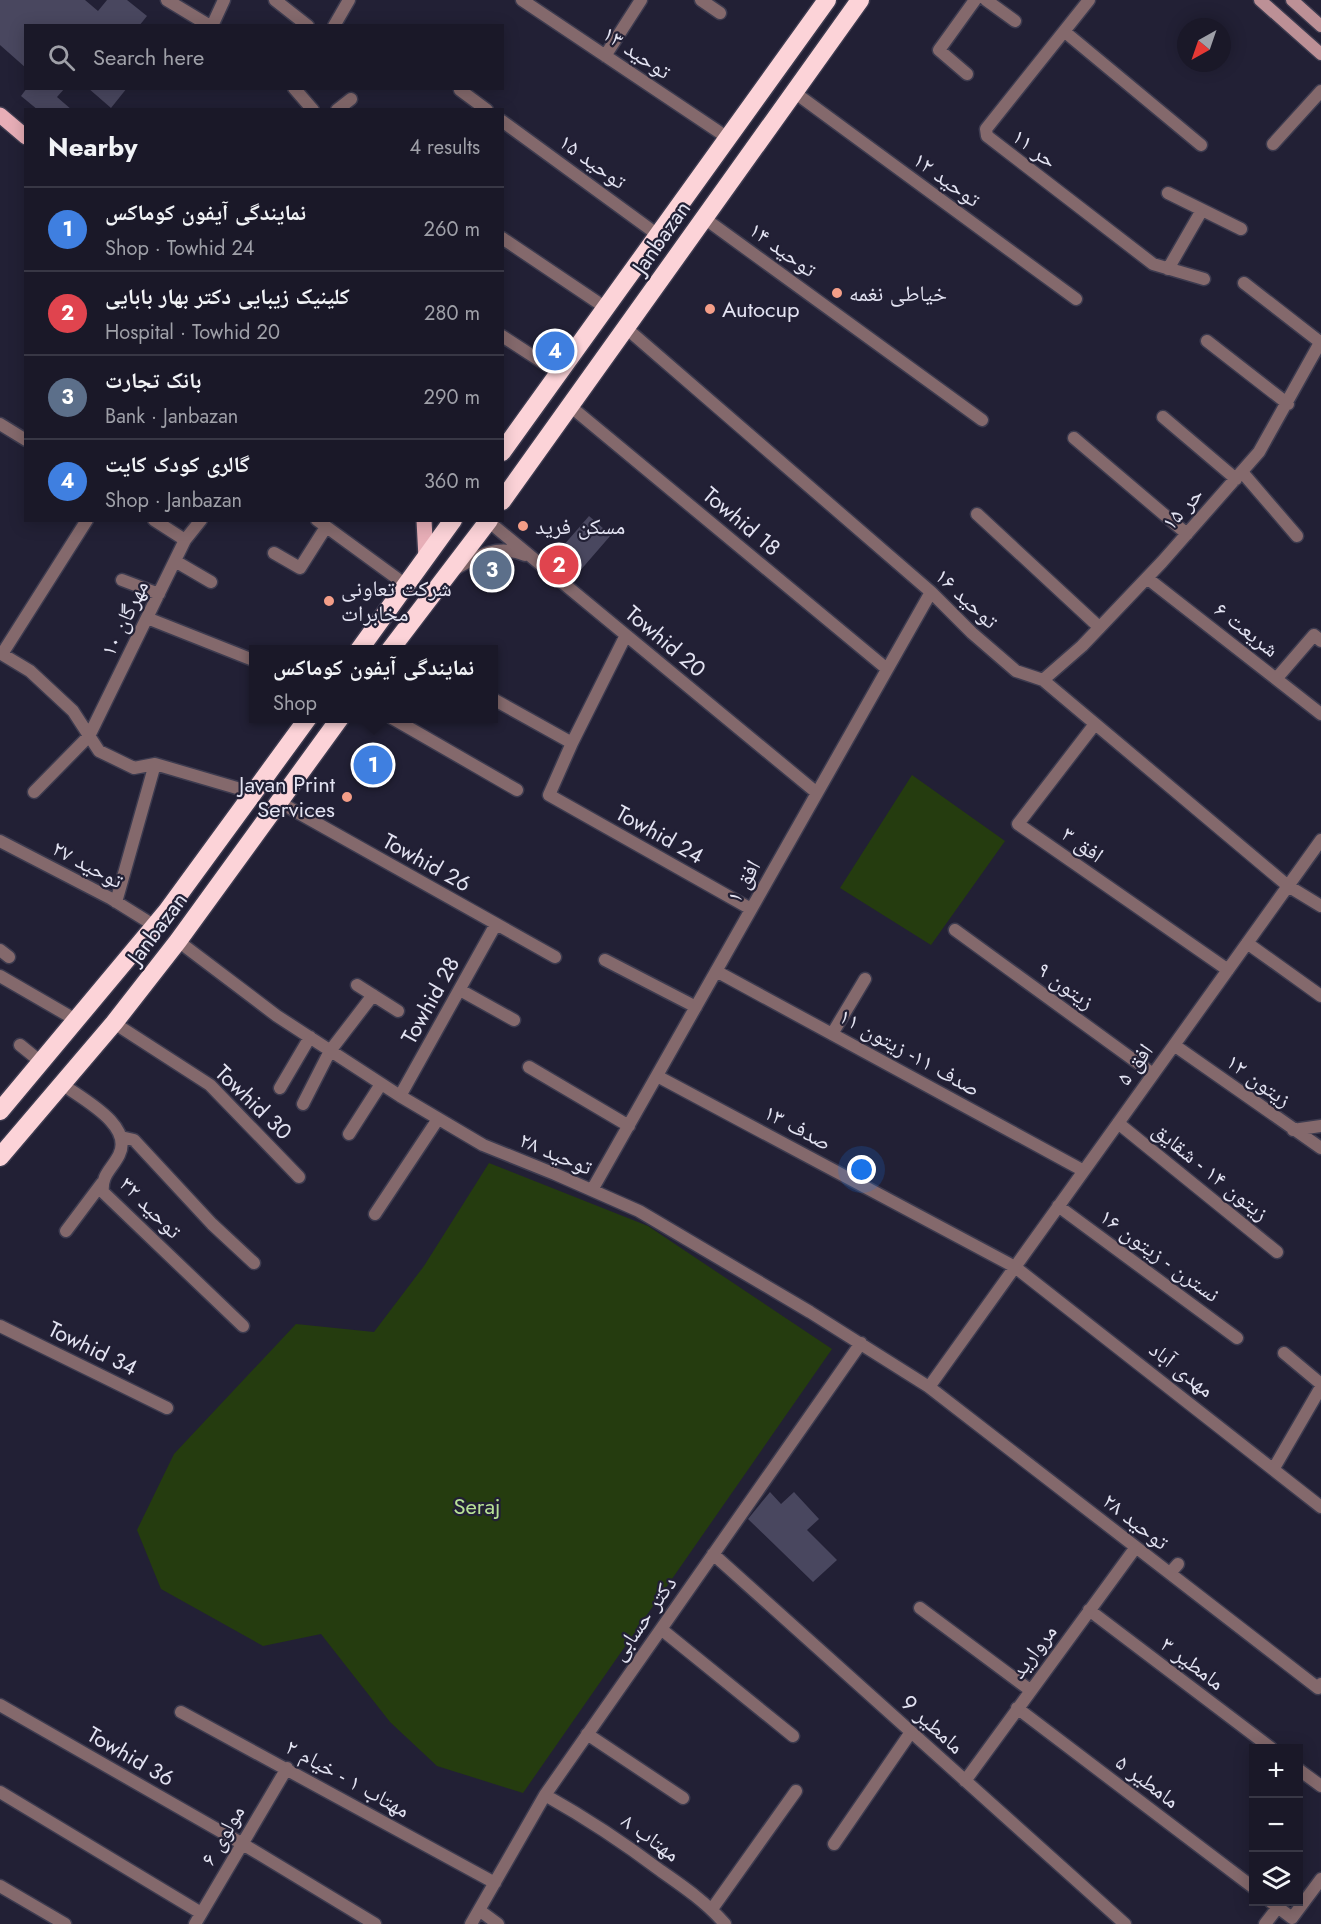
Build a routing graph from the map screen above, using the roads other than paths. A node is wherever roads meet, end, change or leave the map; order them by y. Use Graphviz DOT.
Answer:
graph roads {
  1 [pos="167,0"];
  2 [pos="224,0"];
  3 [pos="275,0"];
  4 [pos="349,0"];
  5 [pos="522,0"];
  6 [pos="641,0"];
  7 [pos="701,0"];
  8 [pos="827,0"];
  9 [pos="860,0"];
  10 [pos="975,0"];
  11 [pos="986,0"];
  12 [pos="1089,0"];
  13 [pos="1260,0"];
  14 [pos="1292,0"];
  15 [pos="720,13"];
  16 [pos="1015,21"];
  17 [pos="208,24"];
  18 [pos="212,24"];
  19 [pos="305,24"];
  20 [pos="335,24"];
  21 [pos="1321,26"];
  22 [pos="1065,32"];
  23 [pos="1321,54"];
  24 [pos="605,56"];
  25 [pos="967,75"];
  26 [pos="296,90"];
  27 [pos="460,90"];
  28 [pos="1321,91"];
  29 [pos="794,92"];
  30 [pos="351,99"];
  31 [pos="311,108"];
  32 [pos="340,108"];
  33 [pos="484,108"];
  34 [pos="0,115"];
  35 [pos="504,122"];
  36 [pos="24,135"];
  37 [pos="728,138"];
  38 [pos="1273,144"];
  39 [pos="1201,145"];
  40 [pos="1168,193"];
  41 [pos="1202,210"];
  42 [pos="704,218"];
  43 [pos="1241,229"];
  44 [pos="658,235"];
  45 [pos="504,239"];
  46 [pos="1168,268"];
  47 [pos="1204,279"];
  48 [pos="1244,283"];
  49 [pos="1076,299"];
  50 [pos="606,308"];
  51 [pos="626,328"];
  52 [pos="504,337"];
  53 [pos="1207,341"];
  54 [pos="1321,342"];
  55 [pos="1316,364"];
  56 [pos="559,373"];
  57 [pos="1288,404"];
  58 [pos="570,406"];
  59 [pos="1163,417"];
  60 [pos="982,420"];
  61 [pos="1,428"];
  62 [pos="1074,438"];
  63 [pos="24,439"];
  64 [pos="505,446"];
  65 [pos="1239,476"];
  66 [pos="504,498"];
  67 [pos="977,514"];
  68 [pos="86,522"];
  69 [pos="157,522"];
  70 [pos="199,522"];
  71 [pos="424,522"];
  72 [pos="452,522"];
  73 [pos="487,522"];
  74 [pos="489,522"];
  75 [pos="321,524"];
  76 [pos="1187,534"];
  77 [pos="1298,536"];
  78 [pos="185,540"];
  79 [pos="274,553"];
  80 [pos="426,558"];
  81 [pos="535,560"];
  82 [pos="175,561"];
  83 [pos="449,572"];
  84 [pos="1147,578"];
  85 [pos="122,580"];
  86 [pos="211,582"];
  87 [pos="406,585"];
  88 [pos="931,592"];
  89 [pos="159,594"];
  90 [pos="147,618"];
  91 [pos="1099,627"];
  92 [pos="626,635"];
  93 [pos="1321,641"];
  94 [pos="363,645"];
  95 [pos="398,645"];
  96 [pos="1,653"];
  97 [pos="249,658"];
  98 [pos="887,669"];
  99 [pos="1276,679"];
  100 [pos="1043,680"];
  101 [pos="498,702"];
  102 [pos="1321,714"];
  103 [pos="304,723"];
  104 [pos="336,723"];
  105 [pos="401,723"];
  106 [pos="1095,723"];
  107 [pos="89,736"];
  108 [pos="572,743"];
  109 [pos="154,764"];
  110 [pos="517,790"];
  111 [pos="34,792"];
  112 [pos="254,793"];
  113 [pos="817,794"];
  114 [pos="279,802"];
  115 [pos="1321,840"];
  116 [pos="0,841"];
  117 [pos="1288,886"];
  118 [pos="116,902"];
  119 [pos="1321,906"];
  120 [pos="751,909"];
  121 [pos="496,924"];
  122 [pos="155,926"];
  123 [pos="955,930"];
  124 [pos="178,941"];
  125 [pos="1247,943"];
  126 [pos="555,957"];
  127 [pos="605,960"];
  128 [pos="1228,970"];
  129 [pos="716,971"];
  130 [pos="0,976"];
  131 [pos="865,979"];
  132 [pos="357,985"];
  133 [pos="460,990"];
  134 [pos="373,995"];
  135 [pos="1321,996"];
  136 [pos="696,1007"];
  137 [pos="398,1011"];
  138 [pos="76,1020"];
  139 [pos="514,1020"];
  140 [pos="114,1023"];
  141 [pos="832,1034"];
  142 [pos="310,1037"];
  143 [pos="20,1045"];
  144 [pos="1174,1045"];
  145 [pos="330,1050"];
  146 [pos="42,1062"];
  147 [pos="529,1067"];
  148 [pos="1154,1074"];
  149 [pos="657,1076"];
  150 [pos="62,1084"];
  151 [pos="381,1084"];
  152 [pos="280,1088"];
  153 [pos="400,1096"];
  154 [pos="303,1104"];
  155 [pos="0,1110"];
  156 [pos="438,1119"];
  157 [pos="1118,1123"];
  158 [pos="629,1126"];
  159 [pos="1321,1126"];
  160 [pos="1293,1130"];
  161 [pos="349,1134"];
  162 [pos="122,1137"];
  163 [pos="1321,1148"];
  164 [pos="0,1157"];
  165 [pos="1084,1171"];
  166 [pos="299,1177"];
  167 [pos="102,1183"];
  168 [pos="592,1190"];
  169 [pos="1058,1206"];
  170 [pos="375,1214"];
  171 [pos="66,1231"];
  172 [pos="1276,1252"];
  173 [pos="255,1263"];
  174 [pos="1015,1266"];
  175 [pos="0,1326"];
  176 [pos="243,1326"];
  177 [pos="1236,1338"];
  178 [pos="861,1343"];
  179 [pos="1284,1353"];
  180 [pos="1321,1386"];
  181 [pos="929,1387"];
  182 [pos="167,1408"];
  183 [pos="1274,1468"];
  184 [pos="1321,1507"];
  185 [pos="1136,1547"];
  186 [pos="713,1554"];
  187 [pos="920,1608"];
  188 [pos="1089,1610"];
  189 [pos="661,1629"];
  190 [pos="1320,1686"];
  191 [pos="1030,1690"];
  192 [pos="0,1705"];
  193 [pos="1017,1708"];
  194 [pos="181,1712"];
  195 [pos="911,1732"];
  196 [pos="588,1734"];
  197 [pos="793,1736"];
  198 [pos="1264,1744"];
  199 [pos="287,1768"];
  200 [pos="1303,1772"];
  201 [pos="965,1781"];
  202 [pos="1321,1786"];
  203 [pos="796,1791"];
  204 [pos="0,1792"];
  205 [pos="545,1795"];
  206 [pos="683,1798"];
  207 [pos="241,1843"];
  208 [pos="834,1844"];
  209 [pos="1321,1879"];
  210 [pos="495,1883"];
  211 [pos="1249,1884"];
  212 [pos="0,1886"];
  213 [pos="1303,1903"];
  214 [pos="1274,1906"];
  215 [pos="1278,1906"];
  216 [pos="1300,1906"];
  217 [pos="712,1909"];
  218 [pos="479,1910"];
  219 [pos="198,1919"];
  220 [pos="65,1924"];
  221 [pos="375,1924"];
  222 [pos="471,1924"];
  223 [pos="498,1924"];
  224 [pos="725,1924"];
  225 [pos="1125,1924"];
  226 [pos="1265,1924"];
  1 -- 17 [label="street"];
  2 -- 18 [label="street"];
  3 -- 19 [label="street"];
  4 -- 20 [label="street"];
  5 -- 24 [label="street, توحید ۱۳"];
  6 -- 24 [label="street"];
  7 -- 15 [label="street"];
  8 -- 37 [label="highway, Janbazan"];
  9 -- 29 [label="highway, Janbazan"];
  10 -- 25 [label="street"];
  11 -- 16 [label="street"];
  12 -- 22 [label="street, حر ۱۱"];
  13 -- 23 [label="main road"];
  14 -- 21 [label="main road"];
  22 -- 39 [label="street"];
  22 -- 46 [label="street, حر ۱۱"];
  24 -- 37 [label="street, توحید ۱۳"];
  26 -- 31 [label="street"];
  27 -- 33 [label="street"];
  28 -- 38 [label="street"];
  29 -- 42 [label="highway, Janbazan"];
  29 -- 49 [label="street, توحید ۱۲"];
  30 -- 32 [label="street"];
  34 -- 36 [label="main road"];
  35 -- 44 [label="street, توحید ۱۵"];
  37 -- 44 [label="highway, Janbazan"];
  40 -- 41 [label="street"];
  41 -- 43 [label="street"];
  41 -- 46 [label="street"];
  42 -- 51 [label="highway, Janbazan"];
  42 -- 60 [label="street, توحید ۱۴"];
  44 -- 50 [label="highway, Janbazan"];
  45 -- 50 [label="street"];
  46 -- 47 [label="street, حر ۱۱"];
  48 -- 54 [label="street"];
  50 -- 56 [label="highway, Janbazan"];
  51 -- 58 [label="highway, Janbazan"];
  51 -- 88 [label="street, توحید ۱۶"];
  52 -- 56 [label="street"];
  53 -- 57 [label="street"];
  54 -- 55 [label="street, حر ۱۵"];
  55 -- 57 [label="street, حر ۱۵"];
  56 -- 64 [label="highway, Janbazan"];
  57 -- 65 [label="street, حر ۱۵"];
  58 -- 66 [label="highway, Janbazan"];
  58 -- 98 [label="street, Towhid 18"];
  59 -- 65 [label="street"];
  61 -- 63 [label="street"];
  62 -- 76 [label="street"];
  65 -- 76 [label="street, حر ۱۵"];
  65 -- 77 [label="street"];
  67 -- 91 [label="street"];
  68 -- 96 [label="street"];
  69 -- 78 [label="street"];
  70 -- 78 [label="street, مهرگان ۱۰"];
  71 -- 80 [label="main road"];
  72 -- 80 [label="highway"];
  73 -- 83 [label="highway"];
  74 -- 81 [label="street, Towhid 20"];
  75 -- 79 [label="street"];
  75 -- 87 [label="street"];
  76 -- 84 [label="street, حر ۱۵"];
  78 -- 82 [label="street, مهرگان ۱۰"];
  80 -- 87 [label="highway"];
  81 -- 83 [label="street"];
  81 -- 92 [label="street, Towhid 20"];
  82 -- 86 [label="street"];
  82 -- 89 [label="street, مهرگان ۱۰"];
  83 -- 95 [label="highway"];
  84 -- 91 [label="street, حر ۱۵"];
  84 -- 99 [label="street, شریعت ۶"];
  85 -- 89 [label="street"];
  87 -- 94 [label="highway"];
  88 -- 98 [label="street, افق ۱"];
  88 -- 100 [label="street, توحید ۱۶"];
  89 -- 90 [label="street, مهرگان ۱۰"];
  90 -- 97 [label="street"];
  90 -- 107 [label="street, مهرگان ۱۰"];
  91 -- 100 [label="street, حر ۱۵"];
  92 -- 108 [label="street"];
  92 -- 113 [label="street, Towhid 20"];
  93 -- 99 [label="street"];
  96 -- 107 [label="street"];
  98 -- 113 [label="street, افق ۱"];
  99 -- 102 [label="street, شریعت ۶"];
  100 -- 106 [label="street, توحید ۱۶"];
  101 -- 108 [label="street"];
  103 -- 112 [label="highway, Janbazan"];
  104 -- 114 [label="highway, Janbazan"];
  105 -- 110 [label="street"];
  106 -- 117 [label="street, توحید ۱۶"];
  106 -- 128 [label="street, افق ۳"];
  107 -- 109 [label="street"];
  107 -- 111 [label="street, مهرگان ۱۰"];
  108 -- 120 [label="street, Towhid 24"];
  109 -- 112 [label="street"];
  109 -- 118 [label="street"];
  112 -- 122 [label="highway, Janbazan"];
  113 -- 120 [label="street, افق ۱"];
  114 -- 121 [label="street, Towhid 26"];
  114 -- 124 [label="highway, Janbazan"];
  115 -- 117 [label="street, افق ۵"];
  116 -- 118 [label="street, توحید ۲۷"];
  117 -- 119 [label="street, توحید ۱۶"];
  117 -- 125 [label="street, افق ۵"];
  118 -- 122 [label="street, توحید ۲۷"];
  120 -- 129 [label="street, افق ۱"];
  121 -- 126 [label="street, Towhid 26"];
  121 -- 133 [label="street, Towhid 28"];
  122 -- 138 [label="highway, Janbazan"];
  123 -- 148 [label="street, زیتون ۹"];
  124 -- 140 [label="highway, Janbazan"];
  124 -- 142 [label="street, توحید ۲۸"];
  125 -- 128 [label="street, افق ۵"];
  125 -- 135 [label="street"];
  127 -- 136 [label="street"];
  128 -- 144 [label="street, افق ۵"];
  129 -- 136 [label="street, افق ۱"];
  129 -- 141 [label="street, صدف ۱۱- زیتون ۱۱"];
  130 -- 138 [label="street"];
  131 -- 141 [label="street"];
  132 -- 134 [label="street"];
  133 -- 139 [label="street"];
  133 -- 153 [label="street, Towhid 28"];
  134 -- 137 [label="street"];
  134 -- 145 [label="street"];
  136 -- 149 [label="street, افق ۱"];
  138 -- 146 [label="highway, Janbazan"];
  140 -- 150 [label="highway, Janbazan"];
  140 -- 166 [label="street, Towhid 30"];
  141 -- 165 [label="street, صدف ۱۱- زیتون ۱۱"];
  142 -- 145 [label="street, توحید ۲۸"];
  142 -- 152 [label="street"];
  143 -- 146 [label="street"];
  144 -- 148 [label="street, افق ۵"];
  144 -- 160 [label="street, زیتون ۱۲"];
  145 -- 151 [label="street, توحید ۲۸"];
  145 -- 154 [label="street"];
  146 -- 155 [label="highway, Janbazan"];
  147 -- 158 [label="street"];
  148 -- 157 [label="street, افق ۵"];
  149 -- 158 [label="street, افق ۱"];
  149 -- 174 [label="street, صدف ۱۳"];
  150 -- 162 [label="street"];
  150 -- 164 [label="highway, Janbazan"];
  151 -- 153 [label="street, توحید ۲۸"];
  151 -- 161 [label="street"];
  153 -- 156 [label="street, توحید ۲۸"];
  156 -- 168 [label="street, توحید ۲۸"];
  156 -- 170 [label="street"];
  157 -- 165 [label="street, افق ۵"];
  157 -- 172 [label="street, زیتون ۱۴ - شقایق"];
  158 -- 168 [label="street, افق ۱"];
  159 -- 160 [label="street"];
  160 -- 163 [label="street, زیتون ۱۲"];
  162 -- 167 [label="street, توحید ۳۲"];
  162 -- 173 [label="street"];
  165 -- 169 [label="street, افق ۵"];
  167 -- 171 [label="street"];
  167 -- 176 [label="street, توحید ۳۲"];
  168 -- 178 [label="street, توحید ۲۸"];
  169 -- 174 [label="street, افق ۵"];
  169 -- 177 [label="street, نسترن - زیتون ۱۶"];
  174 -- 181 [label="street"];
  174 -- 183 [label="street, مهدی آباد"];
  175 -- 182 [label="street, Towhid 34"];
  178 -- 181 [label="street, توحید ۲۸"];
  178 -- 186 [label="street, دکتر حسابی"];
  179 -- 180 [label="street"];
  180 -- 183 [label="street"];
  181 -- 185 [label="street, توحید ۲۸"];
  183 -- 184 [label="street, مهدی آباد"];
  185 -- 188 [label="street, مروارید"];
  185 -- 190 [label="street, توحید ۲۸"];
  186 -- 189 [label="street, دکتر حسابی"];
  186 -- 195 [label="street, مامطیر 9"];
  187 -- 191 [label="street"];
  188 -- 191 [label="street, مروارید"];
  188 -- 198 [label="street, مامطیر ۳"];
  189 -- 196 [label="street, دکتر حسابی"];
  189 -- 197 [label="street"];
  191 -- 193 [label="street, مروارید"];
  192 -- 207 [label="street, Towhid 36"];
  193 -- 201 [label="street, مروارید"];
  193 -- 211 [label="street, مامطیر ۵"];
  194 -- 199 [label="street, مهتاب ۱ - خیام ۲"];
  195 -- 201 [label="street, مامطیر 9"];
  195 -- 208 [label="street"];
  196 -- 205 [label="street, دکتر حسابی"];
  196 -- 206 [label="street"];
  199 -- 207 [label="street, مولوی ۶"];
  199 -- 210 [label="street, مهتاب ۱ - خیام ۲"];
  200 -- 202 [label="street"];
  201 -- 225 [label="street, مامطیر 9"];
  203 -- 217 [label="street"];
  204 -- 219 [label="street"];
  205 -- 210 [label="street, دکتر حسابی"];
  205 -- 217 [label="street, مهتاب ۸"];
  207 -- 219 [label="street, مولوی ۶"];
  207 -- 221 [label="street, Towhid 36"];
  209 -- 213 [label="street"];
  210 -- 218 [label="street, دکتر حسابی"];
  212 -- 220 [label="street"];
  214 -- 226 [label="street"];
  215 -- 216 [label="street"];
  217 -- 224 [label="street, مهتاب ۸"];
  218 -- 222 [label="street, دکتر حسابی"];
  218 -- 223 [label="street"];
}
